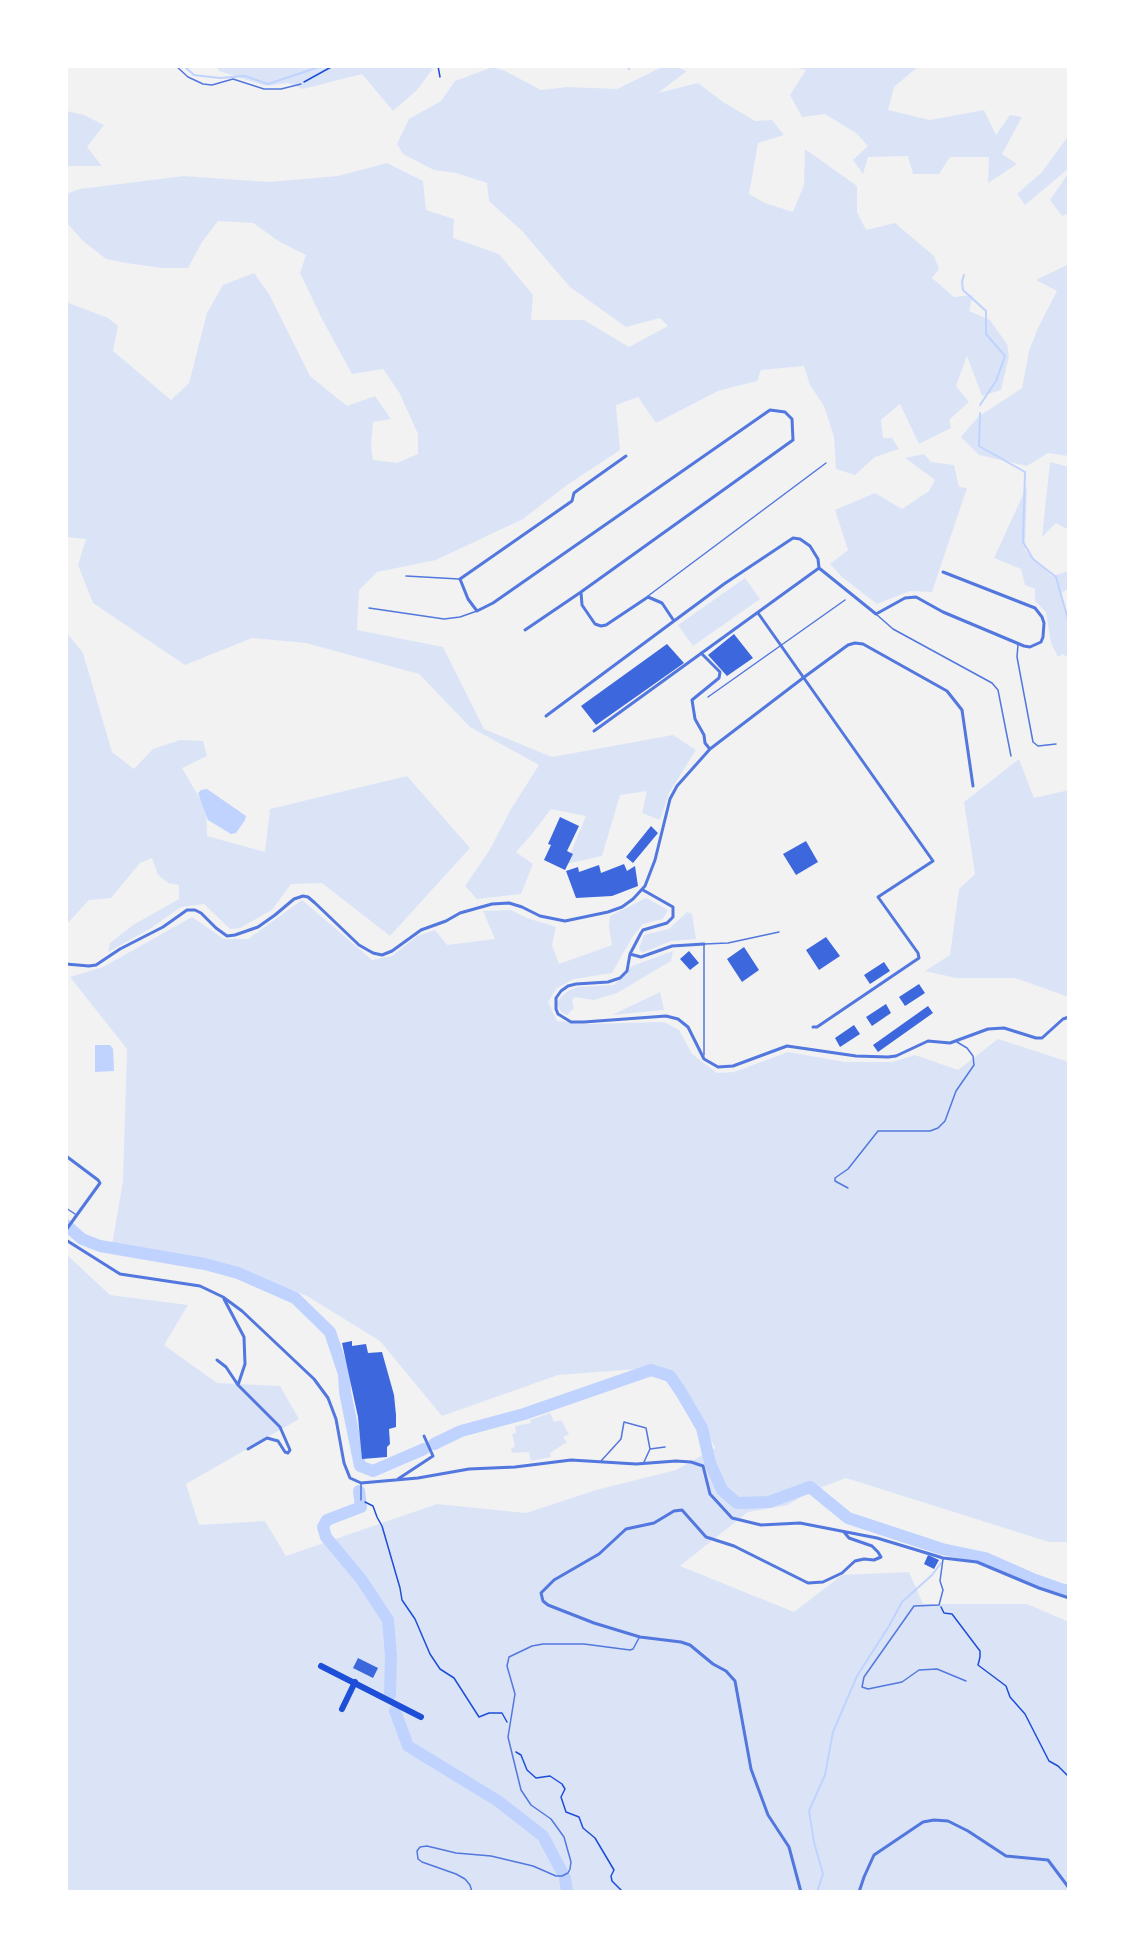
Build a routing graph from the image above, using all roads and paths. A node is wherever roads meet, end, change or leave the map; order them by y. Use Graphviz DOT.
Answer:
graph roads {
  1 [pos="176,66"];
  2 [pos="333,66"];
  3 [pos="438,66"];
  4 [pos="440,77"];
  5 [pos="301,84"];
  6 [pos="626,456"];
  7 [pos="826,463"];
  8 [pos="819,568"];
  9 [pos="943,572"];
  10 [pos="406,576"];
  11 [pos="460,579"];
  12 [pos="581,592"];
  13 [pos="648,597"];
  14 [pos="845,600"];
  15 [pos="369,608"];
  16 [pos="477,611"];
  17 [pos="758,614"];
  18 [pos="876,614"];
  19 [pos="674,621"];
  20 [pos="525,630"];
  21 [pos="1018,643"];
  22 [pos="781,647"];
  23 [pos="701,653"];
  24 [pos="803,678"];
  25 [pos="708,697"];
  26 [pos="546,716"];
  27 [pos="594,731"];
  28 [pos="1056,744"];
  29 [pos="710,749"];
  30 [pos="1011,756"];
  31 [pos="973,786"];
  32 [pos="643,890"];
  33 [pos="779,932"];
  34 [pos="704,944"];
  35 [pos="630,954"];
  36 [pos="66,964"];
  37 [pos="1069,1017"];
  38 [pos="813,1027"];
  39 [pos="956,1042"];
  40 [pos="704,1059"];
  41 [pos="66,1156"];
  42 [pos="848,1188"];
  43 [pos="66,1208"];
  44 [pos="77,1215"];
  45 [pos="66,1230"];
  46 [pos="66,1240"];
  47 [pos="223,1297"];
  48 [pos="217,1360"];
  49 [pos="238,1385"];
  50 [pos="424,1436"];
  51 [pos="665,1447"];
  52 [pos="249,1449"];
  53 [pos="651,1449"];
  54 [pos="600,1462"];
  55 [pos="644,1463"];
  56 [pos="396,1480"];
  57 [pos="361,1484"];
  58 [pos="361,1500"];
  59 [pos="843,1531"];
  60 [pos="942,1557"];
  61 [pos="1069,1598"];
  62 [pos="939,1605"];
  63 [pos="640,1637"];
  64 [pos="321,1666"];
  65 [pos="966,1681"];
  66 [pos="355,1682"];
  67 [pos="342,1708"];
  68 [pos="422,1717"];
  69 [pos="509,1726"];
  70 [pos="512,1752"];
  71 [pos="1069,1777"];
  72 [pos="1069,1888"];
  73 [pos="472,1892"];
  74 [pos="622,1892"];
  75 [pos="801,1892"];
  76 [pos="859,1892"];
  1 -- 5 [label="lane"];
  2 -- 5 [label="path"];
  3 -- 4 [label="path"];
  6 -- 11 [label="street"];
  7 -- 13 [label="lane"];
  8 -- 17 [label="street"];
  8 -- 18 [label="street"];
  8 -- 19 [label="street"];
  9 -- 21 [label="street"];
  10 -- 11 [label="lane"];
  11 -- 16 [label="street"];
  12 -- 13 [label="street"];
  12 -- 16 [label="street"];
  12 -- 20 [label="street"];
  13 -- 19 [label="street"];
  14 -- 22 [label="lane"];
  15 -- 16 [label="lane"];
  17 -- 22 [label="street"];
  17 -- 23 [label="street"];
  18 -- 21 [label="street"];
  18 -- 30 [label="lane"];
  19 -- 26 [label="street"];
  21 -- 28 [label="lane"];
  22 -- 24 [label="street"];
  22 -- 25 [label="lane"];
  23 -- 27 [label="street"];
  23 -- 29 [label="street"];
  24 -- 29 [label="street"];
  24 -- 31 [label="street"];
  24 -- 38 [label="street"];
  29 -- 32 [label="street"];
  32 -- 35 [label="street"];
  32 -- 36 [label="street"];
  33 -- 34 [label="lane"];
  34 -- 35 [label="street"];
  34 -- 40 [label="lane"];
  35 -- 40 [label="street"];
  37 -- 39 [label="street"];
  39 -- 40 [label="street"];
  39 -- 42 [label="lane"];
  41 -- 44 [label="street"];
  43 -- 44 [label="lane"];
  44 -- 45 [label="street"];
  46 -- 47 [label="street"];
  47 -- 49 [label="street"];
  47 -- 57 [label="street"];
  48 -- 49 [label="street"];
  49 -- 52 [label="street"];
  50 -- 56 [label="street"];
  51 -- 53 [label="lane"];
  53 -- 54 [label="lane"];
  53 -- 55 [label="lane"];
  54 -- 55 [label="street"];
  54 -- 56 [label="street"];
  55 -- 59 [label="street"];
  56 -- 57 [label="street"];
  57 -- 58 [label="lane"];
  58 -- 69 [label="path"];
  59 -- 60 [label="street"];
  59 -- 63 [label="street"];
  60 -- 61 [label="street"];
  60 -- 62 [label="lane"];
  62 -- 65 [label="lane"];
  62 -- 71 [label="path"];
  63 -- 69 [label="lane"];
  63 -- 75 [label="street"];
  64 -- 66 [label="highway"];
  66 -- 67 [label="highway"];
  66 -- 68 [label="highway"];
  69 -- 70 [label="lane"];
  70 -- 73 [label="lane"];
  70 -- 74 [label="path"];
  72 -- 76 [label="street"];
}
